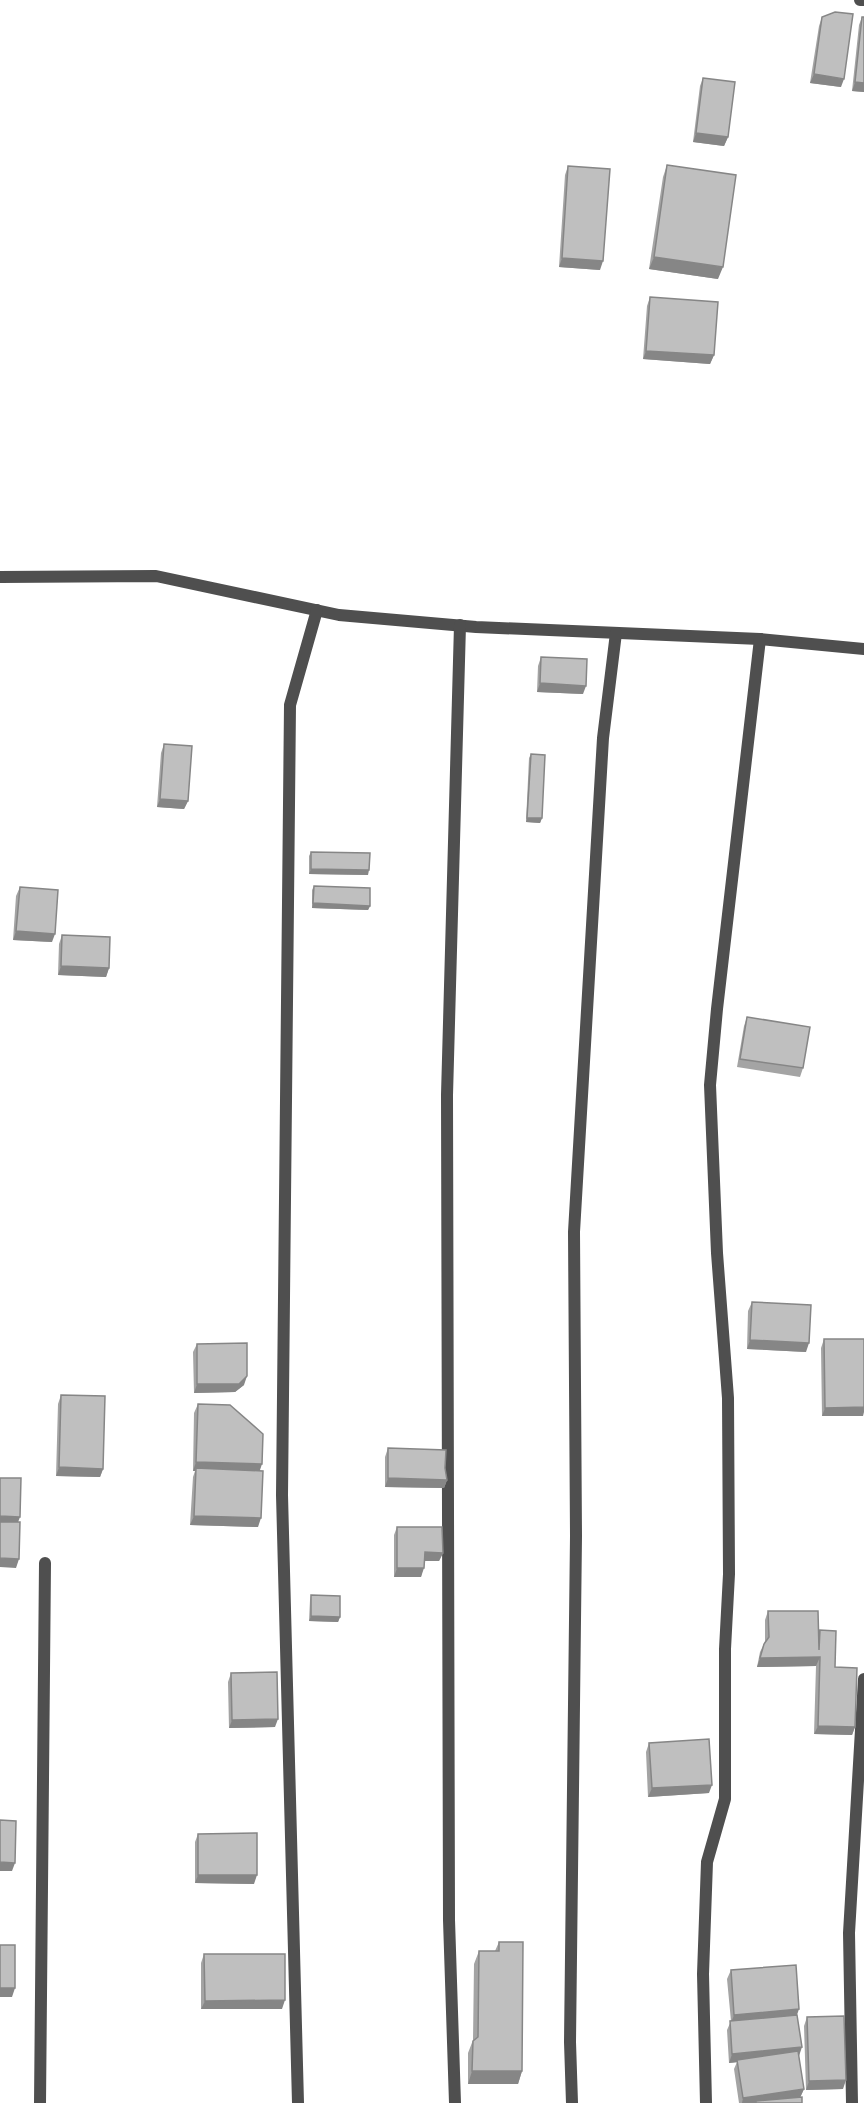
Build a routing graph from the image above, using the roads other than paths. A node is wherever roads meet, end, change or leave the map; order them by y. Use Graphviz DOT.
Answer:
graph roads {
  1 [pos="0,577"];
  2 [pos="317,610"];
  3 [pos="460,625"];
  4 [pos="616,633"];
  5 [pos="760,639"];
  6 [pos="864,649"];
  7 [pos="45,1563"];
  8 [pos="864,1678"];
  9 [pos="860,1803"];
  10 [pos="40,2103"];
  11 [pos="298,2103"];
  12 [pos="455,2103"];
  13 [pos="572,2103"];
  14 [pos="706,2103"];
  15 [pos="852,2103"];
  1 -- 2 [label="street"];
  2 -- 3 [label="street"];
  2 -- 11 [label="street"];
  3 -- 4 [label="street"];
  3 -- 12 [label="street"];
  4 -- 5 [label="street"];
  4 -- 13 [label="street"];
  5 -- 6 [label="street"];
  5 -- 14 [label="street"];
  7 -- 10 [label="street"];
  8 -- 9 [label="street"];
  9 -- 15 [label="street"];
}
